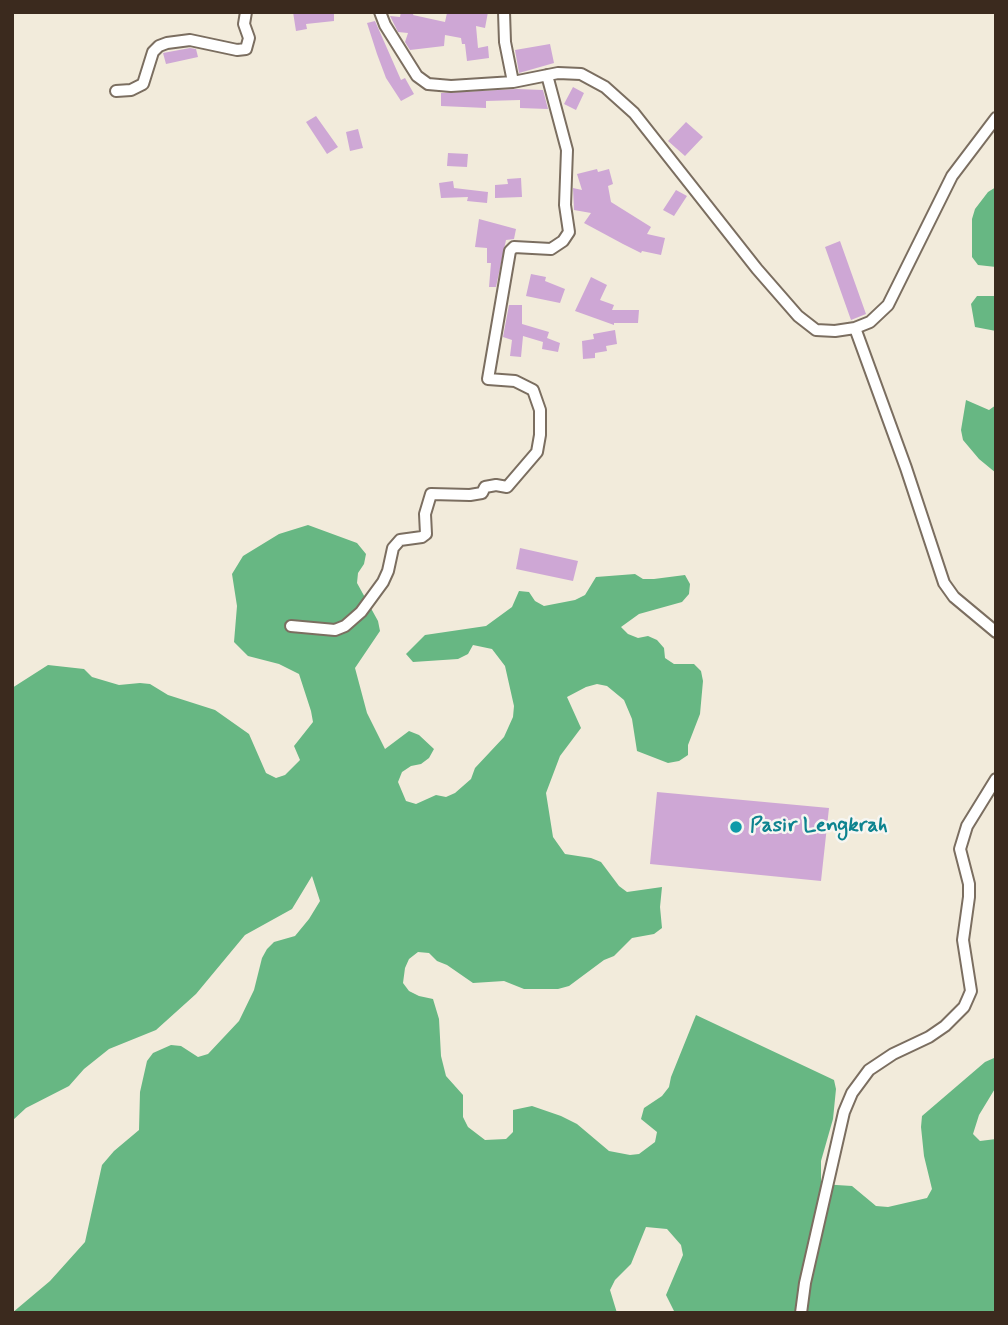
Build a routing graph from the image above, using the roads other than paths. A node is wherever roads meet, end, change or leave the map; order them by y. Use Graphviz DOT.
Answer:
graph roads {
  1 [pos="246,12"];
  2 [pos="380,12"];
  3 [pos="504,12"];
  4 [pos="547,75"];
  5 [pos="513,82"];
  6 [pos="116,91"];
  7 [pos="996,118"];
  8 [pos="855,328"];
  9 [pos="291,626"];
  10 [pos="996,632"];
  11 [pos="996,779"];
  12 [pos="801,1313"];
  1 -- 6 [label="street"];
  2 -- 5 [label="street"];
  3 -- 5 [label="street"];
  4 -- 5 [label="street"];
  4 -- 8 [label="street"];
  4 -- 9 [label="street"];
  7 -- 8 [label="street"];
  8 -- 10 [label="street"];
  11 -- 12 [label="street"];
}
